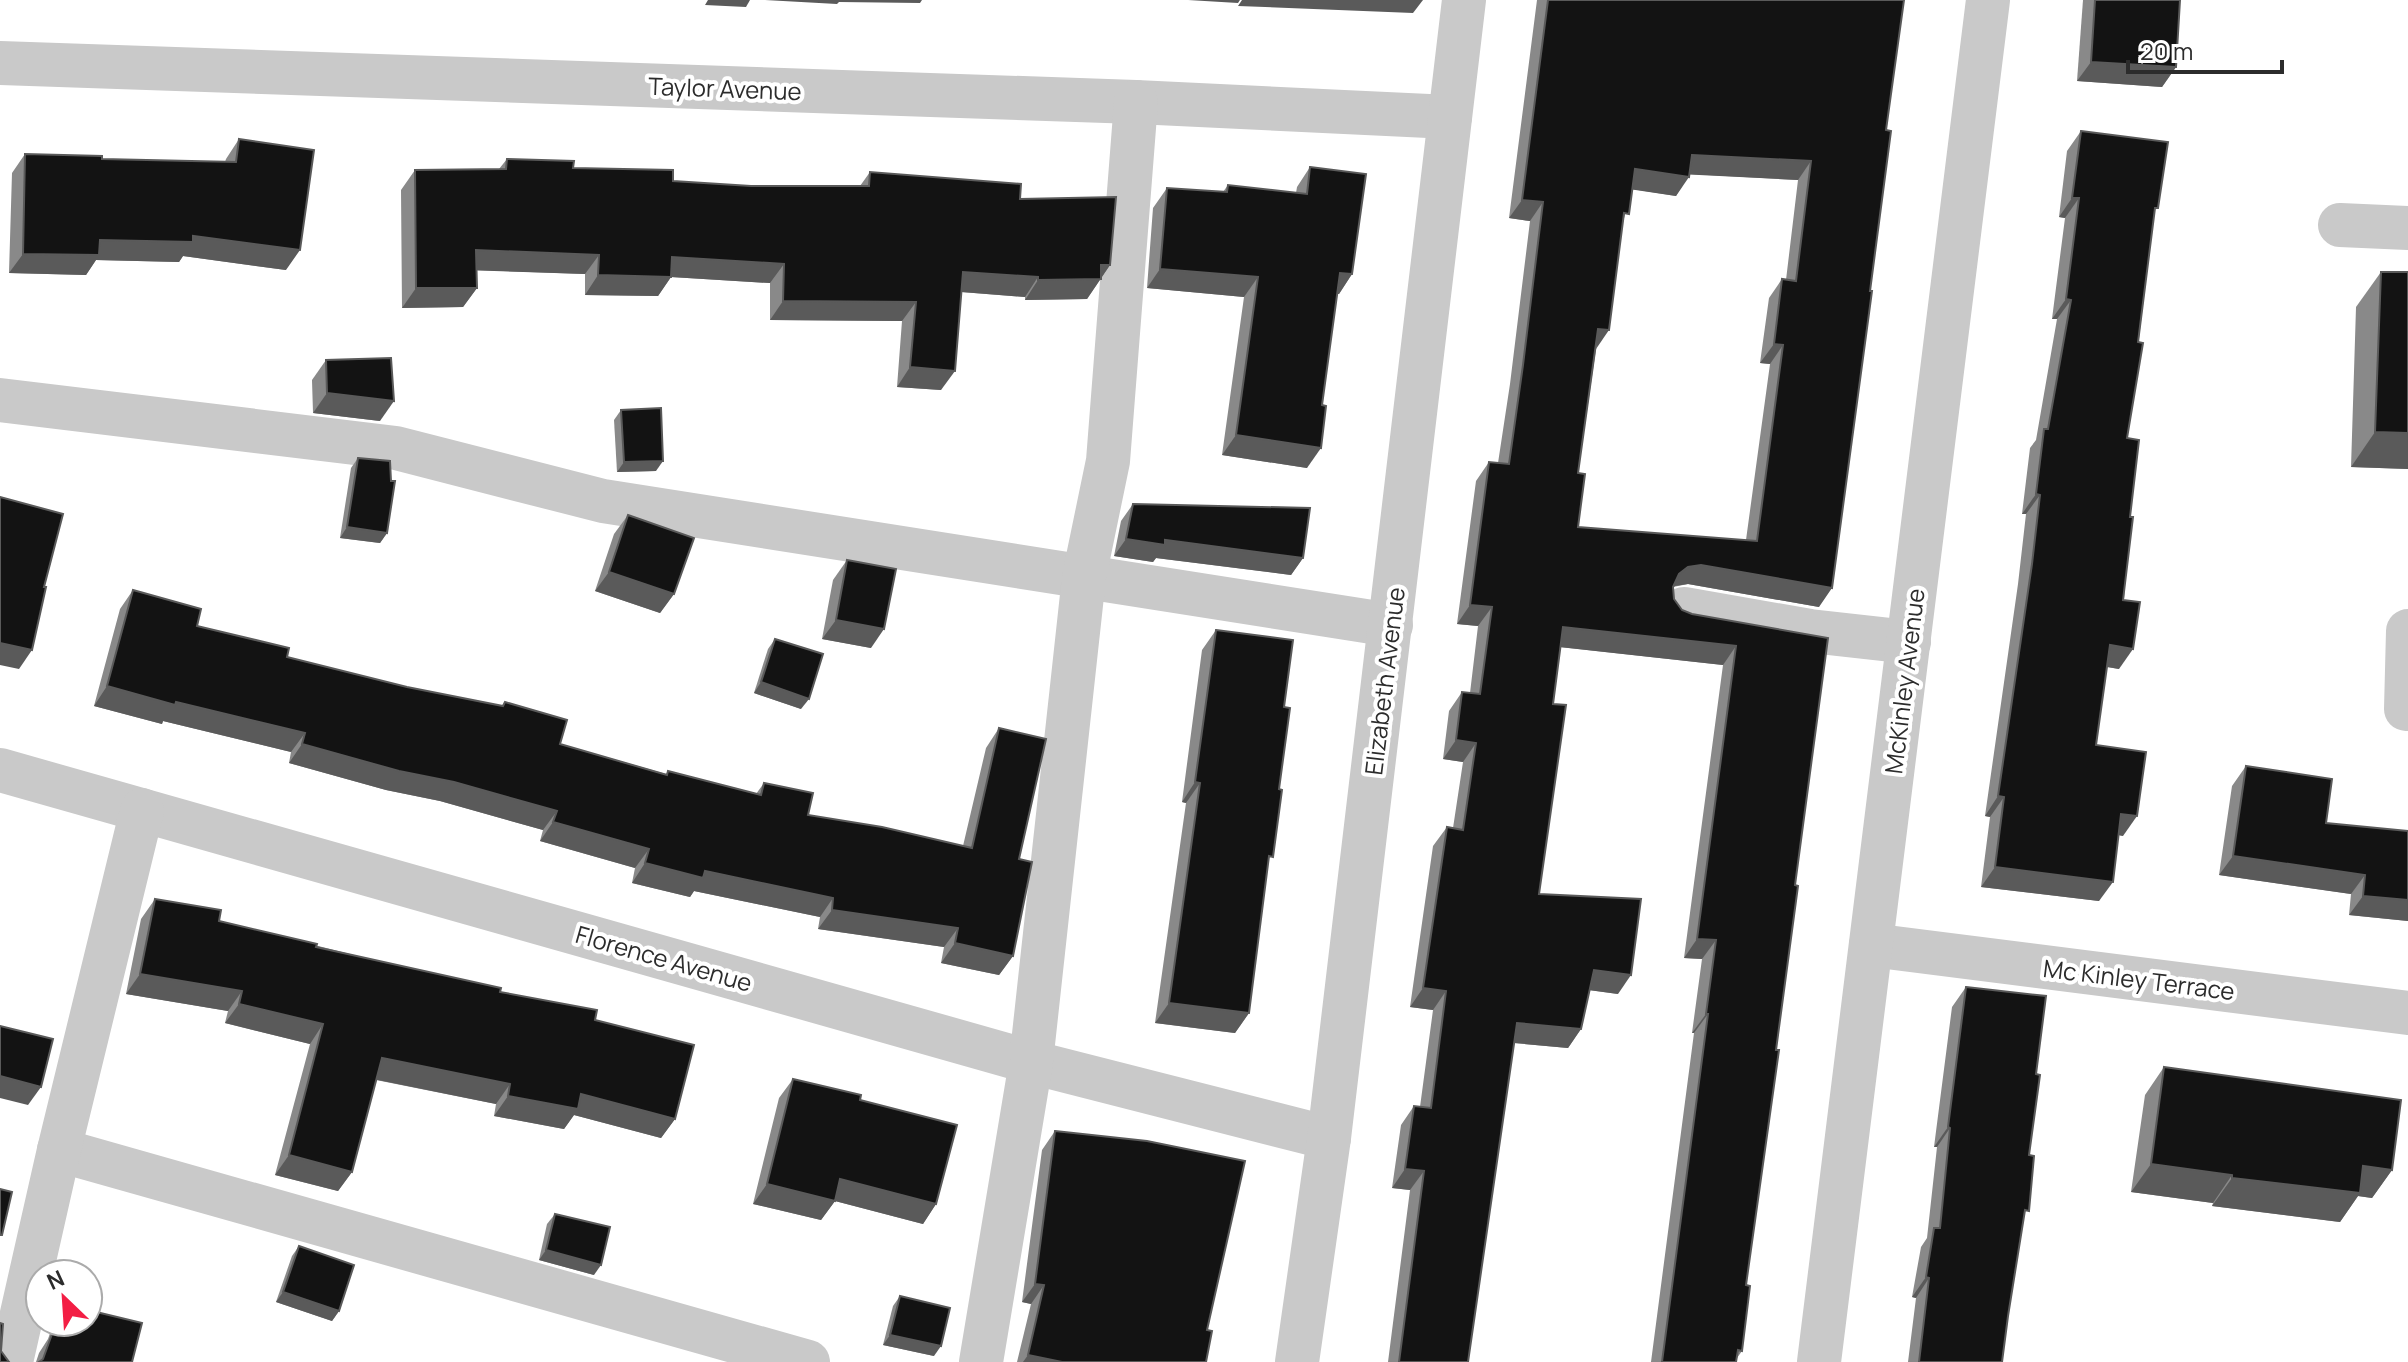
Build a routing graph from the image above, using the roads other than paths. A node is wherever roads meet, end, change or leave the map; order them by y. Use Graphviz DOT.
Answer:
graph roads {
  1 [pos="1464,0"];
  2 [pos="1988,0"];
  3 [pos="0,63"];
  4 [pos="1136,102"];
  5 [pos="1450,117"];
  6 [pos="2340,225"];
  7 [pos="2408,228"];
  8 [pos="0,400"];
  9 [pos="1084,577"];
  10 [pos="1684,609"];
  11 [pos="1391,625"];
  12 [pos="2408,631"];
  13 [pos="1909,642"];
  14 [pos="2406,709"];
  15 [pos="0,770"];
  16 [pos="142,810"];
  17 [pos="1871,945"];
  18 [pos="2408,1013"];
  19 [pos="1031,1062"];
  20 [pos="1329,1138"];
  21 [pos="59,1150"];
  22 [pos="11,1362"];
  23 [pos="808,1362"];
  24 [pos="981,1362"];
  25 [pos="1297,1362"];
  26 [pos="1819,1362"];
  1 -- 5 [label="street, Elizabeth Avenue"];
  2 -- 13 [label="street, McKinley Avenue"];
  3 -- 4 [label="street, Taylor Avenue"];
  4 -- 5 [label="street, Taylor Avenue"];
  4 -- 9 [label="street"];
  5 -- 11 [label="street, Elizabeth Avenue"];
  6 -- 7 [label="street"];
  8 -- 9 [label="street"];
  9 -- 11 [label="street"];
  9 -- 19 [label="street"];
  10 -- 13 [label="street"];
  11 -- 20 [label="street, Elizabeth Avenue"];
  12 -- 14 [label="street"];
  13 -- 17 [label="street, McKinley Avenue"];
  15 -- 16 [label="street, Florence Avenue"];
  16 -- 19 [label="street, Florence Avenue"];
  16 -- 21 [label="street"];
  17 -- 18 [label="street, Mc Kinley Terrace"];
  17 -- 26 [label="street, McKinley Avenue"];
  19 -- 20 [label="street, Florence Avenue"];
  19 -- 24 [label="street"];
  20 -- 25 [label="street, Elizabeth Avenue"];
  21 -- 22 [label="street"];
  21 -- 23 [label="street"];
}
